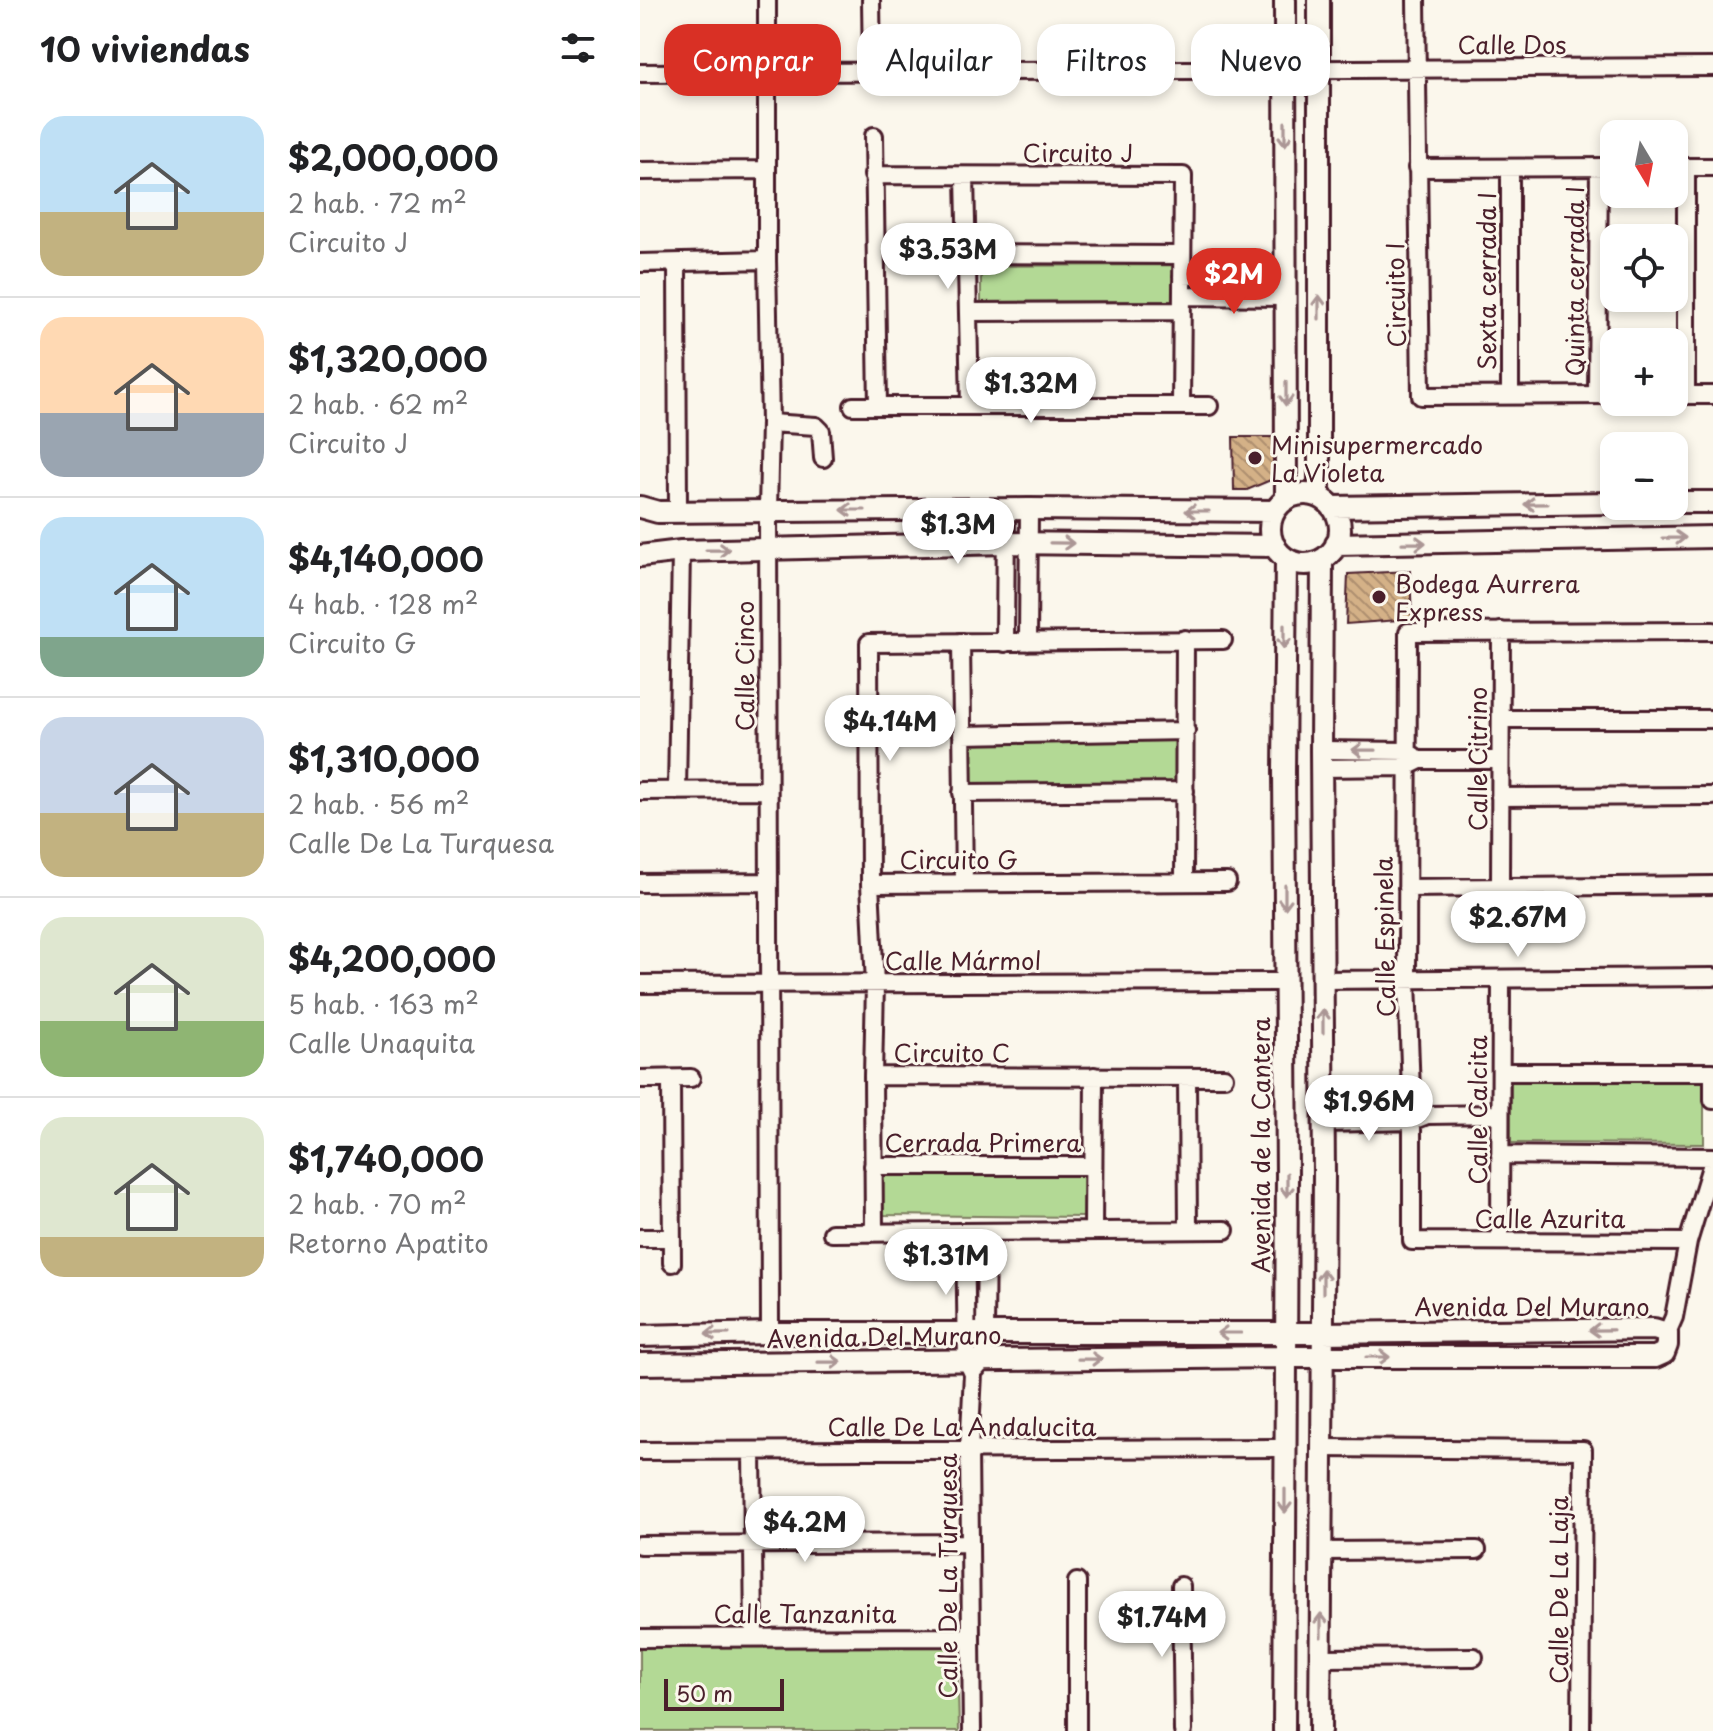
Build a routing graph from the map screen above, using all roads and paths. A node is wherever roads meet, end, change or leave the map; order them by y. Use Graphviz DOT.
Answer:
graph roads {
  1 [pos="767,0"];
  2 [pos="871,0"];
  3 [pos="1285,0"];
  4 [pos="1319,0"];
  5 [pos="1416,0"];
  6 [pos="767,24"];
  7 [pos="871,24"];
  8 [pos="1285,24"];
  9 [pos="1319,24"];
  10 [pos="1713,67"];
  11 [pos="1191,69"];
  12 [pos="1330,69"];
  13 [pos="1416,69"];
  14 [pos="1021,70"];
  15 [pos="640,73"];
  16 [pos="664,73"];
  17 [pos="768,96"];
  18 [pos="1285,96"];
  19 [pos="1320,96"];
  20 [pos="874,136"];
  21 [pos="1600,167"];
  22 [pos="1688,167"];
  23 [pos="1713,167"];
  24 [pos="1417,168"];
  25 [pos="1510,168"];
  26 [pos="767,170"];
  27 [pos="640,171"];
  28 [pos="873,175"];
  29 [pos="965,176"];
  30 [pos="1607,208"];
  31 [pos="1680,208"];
  32 [pos="968,254"];
  33 [pos="1182,255"];
  34 [pos="767,260"];
  35 [pos="640,263"];
  36 [pos="677,263"];
  37 [pos="1285,274"];
  38 [pos="1182,276"];
  39 [pos="1286,297"];
  40 [pos="1182,303"];
  41 [pos="968,312"];
  42 [pos="1606,328"];
  43 [pos="1680,328"];
  44 [pos="1510,395"];
  45 [pos="1600,395"];
  46 [pos="1688,395"];
  47 [pos="1713,395"];
  48 [pos="970,405"];
  49 [pos="853,406"];
  50 [pos="878,406"];
  51 [pos="1181,406"];
  52 [pos="1209,406"];
  53 [pos="770,423"];
  54 [pos="823,458"];
  55 [pos="1326,502"];
  56 [pos="1688,502"];
  57 [pos="1713,502"];
  58 [pos="1600,503"];
  59 [pos="1281,506"];
  60 [pos="640,507"];
  61 [pos="1029,509"];
  62 [pos="768,510"];
  63 [pos="1006,510"];
  64 [pos="678,512"];
  65 [pos="1713,537"];
  66 [pos="1006,543"];
  67 [pos="1029,543"];
  68 [pos="1336,544"];
  69 [pos="768,549"];
  70 [pos="681,551"];
  71 [pos="1280,553"];
  72 [pos="640,556"];
  73 [pos="1322,560"];
  74 [pos="1501,631"];
  75 [pos="1713,631"];
  76 [pos="1185,639"];
  77 [pos="1223,640"];
  78 [pos="961,642"];
  79 [pos="1028,642"];
  80 [pos="1005,643"];
  81 [pos="1501,719"];
  82 [pos="1713,719"];
  83 [pos="1186,731"];
  84 [pos="962,735"];
  85 [pos="1321,759"];
  86 [pos="1411,759"];
  87 [pos="1500,760"];
  88 [pos="768,790"];
  89 [pos="640,791"];
  90 [pos="677,791"];
  91 [pos="1185,791"];
  92 [pos="962,793"];
  93 [pos="1713,796"];
  94 [pos="1500,797"];
  95 [pos="769,882"];
  96 [pos="1184,882"];
  97 [pos="1227,882"];
  98 [pos="640,883"];
  99 [pos="964,883"];
  100 [pos="870,884"];
  101 [pos="1713,885"];
  102 [pos="1407,888"];
  103 [pos="1500,888"];
  104 [pos="1713,977"];
  105 [pos="1501,979"];
  106 [pos="1322,980"];
  107 [pos="1407,980"];
  108 [pos="1286,982"];
  109 [pos="640,984"];
  110 [pos="769,984"];
  111 [pos="875,984"];
  112 [pos="1501,1072"];
  113 [pos="1713,1072"];
  114 [pos="873,1076"];
  115 [pos="1094,1076"];
  116 [pos="1187,1077"];
  117 [pos="1224,1077"];
  118 [pos="691,1078"];
  119 [pos="640,1079"];
  120 [pos="671,1079"];
  121 [pos="1713,1100"];
  122 [pos="1417,1114"];
  123 [pos="1500,1114"];
  124 [pos="1323,1115"];
  125 [pos="1500,1155"];
  126 [pos="1713,1159"];
  127 [pos="873,1166"];
  128 [pos="1093,1166"];
  129 [pos="1188,1229"];
  130 [pos="1093,1230"];
  131 [pos="1225,1230"];
  132 [pos="874,1232"];
  133 [pos="965,1232"];
  134 [pos="986,1232"];
  135 [pos="832,1233"];
  136 [pos="640,1238"];
  137 [pos="672,1238"];
  138 [pos="1412,1241"];
  139 [pos="1500,1241"];
  140 [pos="1688,1242"];
  141 [pos="672,1263"];
  142 [pos="770,1333"];
  143 [pos="976,1333"];
  144 [pos="1286,1333"];
  145 [pos="1322,1333"];
  146 [pos="1667,1333"];
  147 [pos="640,1336"];
  148 [pos="1286,1357"];
  149 [pos="1322,1358"];
  150 [pos="640,1364"];
  151 [pos="974,1365"];
  152 [pos="1285,1448"];
  153 [pos="1321,1448"];
  154 [pos="969,1450"];
  155 [pos="640,1451"];
  156 [pos="752,1451"];
  157 [pos="970,1543"];
  158 [pos="753,1544"];
  159 [pos="640,1545"];
  160 [pos="1477,1550"];
  161 [pos="1321,1551"];
  162 [pos="1077,1582"];
  163 [pos="1181,1586"];
  164 [pos="754,1637"];
  165 [pos="971,1637"];
  166 [pos="640,1638"];
  167 [pos="1474,1657"];
  168 [pos="1321,1658"];
  169 [pos="972,1731"];
  170 [pos="1077,1731"];
  171 [pos="1183,1731"];
  172 [pos="1284,1731"];
  173 [pos="1320,1731"];
  174 [pos="1581,1731"];
  1 -- 6 [label="street, Calle Cinco"];
  2 -- 7 [label="street"];
  3 -- 8 [label="street"];
  4 -- 9 [label="street"];
  5 -- 13 [label="street, Circuito I"];
  10 -- 13 [label="street, Calle Dos"];
  11 -- 14 [label="street, Calle Dos"];
  12 -- 13 [label="street, Calle Dos"];
  13 -- 24 [label="street, Circuito I"];
  15 -- 16 [label="street, Calle Dos"];
  17 -- 26 [label="street, Calle Cinco"];
  18 -- 37 [label="street, one-way"];
  55 -- 19 [label="street, one-way"];
  20 -- 28 [label="street"];
  21 -- 25 [label="street"];
  22 -- 23 [label="street"];
  24 -- 25 [label="street"];
  24 -- 44 [label="street, Circuito I"];
  25 -- 44 [label="street, Sexta cerrada I"];
  26 -- 27 [label="street"];
  26 -- 34 [label="street, Calle Cinco"];
  28 -- 29 [label="street, Circuito J"];
  28 -- 50 [label="street"];
  29 -- 32 [label="street"];
  29 -- 33 [label="street, Circuito J"];
  30 -- 42 [label="street, Quinta cerrada I"];
  31 -- 43 [label="street"];
  32 -- 33 [label="street"];
  32 -- 41 [label="street"];
  33 -- 38 [label="street, Circuito J"];
  34 -- 36 [label="street"];
  34 -- 53 [label="street, Calle Cinco"];
  35 -- 36 [label="street"];
  36 -- 64 [label="street"];
  37 -- 38 [label="street"];
  37 -- 39 [label="street"];
  38 -- 40 [label="street, Circuito J"];
  39 -- 40 [label="street"];
  39 -- 59 [label="street, one-way"];
  40 -- 41 [label="street"];
  40 -- 51 [label="street, Circuito J"];
  41 -- 48 [label="street"];
  44 -- 45 [label="street, Circuito I"];
  46 -- 47 [label="street"];
  48 -- 50 [label="street"];
  48 -- 51 [label="street"];
  49 -- 50 [label="street"];
  51 -- 52 [label="street"];
  53 -- 54 [label="street"];
  53 -- 62 [label="street, Calle Cinco"];
  58 -- 55 [label="street, one-way"];
  55 -- 59 [label="street"];
  55 -- 68 [label="street"];
  56 -- 57 [label="street"];
  59 -- 61 [label="street, one-way"];
  59 -- 71 [label="street"];
  60 -- 64 [label="street"];
  61 -- 63 [label="street"];
  61 -- 67 [label="street"];
  63 -- 62 [label="street, one-way"];
  62 -- 64 [label="street"];
  62 -- 69 [label="street, Calle Cinco"];
  63 -- 66 [label="street"];
  68 -- 65 [label="street, one-way"];
  66 -- 67 [label="street"];
  66 -- 69 [label="street"];
  66 -- 80 [label="street"];
  67 -- 71 [label="street, one-way"];
  67 -- 79 [label="street"];
  68 -- 73 [label="street"];
  70 -- 69 [label="street, one-way"];
  69 -- 88 [label="street, Calle Cinco"];
  70 -- 72 [label="street"];
  70 -- 90 [label="street"];
  71 -- 73 [label="street"];
  71 -- 108 [label="street, Avenida de la Cantera, one-way"];
  73 -- 85 [label="street"];
  74 -- 75 [label="street"];
  74 -- 81 [label="street, Calle Citrino"];
  74 -- 86 [label="street, Calle Espinela"];
  76 -- 77 [label="street, Circuito G"];
  76 -- 79 [label="street, Circuito G"];
  76 -- 83 [label="street"];
  78 -- 80 [label="street, Circuito G"];
  78 -- 84 [label="street"];
  78 -- 100 [label="street, Circuito G"];
  79 -- 80 [label="street, Circuito G"];
  81 -- 82 [label="street"];
  81 -- 87 [label="street, Calle Citrino"];
  83 -- 84 [label="street"];
  83 -- 91 [label="street"];
  84 -- 92 [label="street"];
  85 -- 86 [label="street"];
  85 -- 106 [label="street"];
  86 -- 87 [label="street"];
  86 -- 102 [label="street, Calle Espinela"];
  87 -- 94 [label="street, Calle Citrino"];
  88 -- 90 [label="street"];
  88 -- 95 [label="street, Calle Cinco"];
  89 -- 90 [label="street"];
  91 -- 92 [label="street"];
  91 -- 96 [label="street"];
  92 -- 99 [label="street"];
  93 -- 94 [label="street"];
  94 -- 103 [label="street, Calle Citrino"];
  95 -- 98 [label="street"];
  95 -- 110 [label="street, Calle Cinco"];
  96 -- 97 [label="street, Circuito G"];
  96 -- 99 [label="street, Circuito G"];
  99 -- 100 [label="street, Circuito G"];
  100 -- 111 [label="street"];
  101 -- 103 [label="street"];
  102 -- 103 [label="street"];
  102 -- 107 [label="street, Calle Espinela"];
  104 -- 105 [label="street"];
  105 -- 107 [label="street"];
  105 -- 112 [label="street, Calle Calcita"];
  106 -- 107 [label="street"];
  124 -- 106 [label="street, one-way"];
  107 -- 122 [label="street, Calle Espinela"];
  108 -- 111 [label="street, Calle Mármol"];
  108 -- 144 [label="street, Avenida de la Cantera, one-way"];
  109 -- 110 [label="street, Calle Mármol"];
  110 -- 111 [label="street, Calle Mármol"];
  110 -- 142 [label="street, Calle Cinco"];
  111 -- 114 [label="street"];
  112 -- 113 [label="street"];
  112 -- 123 [label="street, Calle Calcita"];
  113 -- 121 [label="street"];
  114 -- 115 [label="street, Circuito C"];
  114 -- 127 [label="street, Circuito C"];
  115 -- 116 [label="street, Circuito C"];
  115 -- 128 [label="street"];
  116 -- 117 [label="street, Circuito C"];
  116 -- 129 [label="street"];
  118 -- 120 [label="street"];
  119 -- 120 [label="street"];
  120 -- 137 [label="street"];
  122 -- 123 [label="street"];
  122 -- 124 [label="street"];
  122 -- 138 [label="street, Calle Espinela"];
  123 -- 125 [label="street, Calle Calcita"];
  145 -- 124 [label="street, one-way"];
  125 -- 126 [label="street"];
  125 -- 139 [label="street, Calle Calcita"];
  126 -- 140 [label="street"];
  127 -- 128 [label="street, Cerrada Primera"];
  127 -- 132 [label="street, Circuito C"];
  128 -- 130 [label="street"];
  129 -- 130 [label="street"];
  129 -- 131 [label="street"];
  130 -- 134 [label="street"];
  132 -- 133 [label="street"];
  132 -- 135 [label="street"];
  133 -- 134 [label="street"];
  133 -- 143 [label="street, Calle De La Turquesa"];
  134 -- 143 [label="street, Calle De La Turquesa"];
  136 -- 137 [label="street"];
  137 -- 141 [label="street"];
  138 -- 139 [label="street, Calle Azurita"];
  139 -- 140 [label="street, Calle Azurita"];
  140 -- 146 [label="street"];
  142 -- 143 [label="street, Avenida Del Murano"];
  142 -- 147 [label="street, Avenida Del Murano, one-way"];
  144 -- 143 [label="street, Avenida Del Murano, one-way"];
  143 -- 151 [label="street, Calle De La Turquesa"];
  144 -- 145 [label="street, Avenida Del Murano"];
  144 -- 148 [label="street, Avenida de la Cantera"];
  146 -- 145 [label="street, Avenida Del Murano, one-way"];
  145 -- 149 [label="street"];
  149 -- 146 [label="street, Avenida Del Murano, one-way"];
  148 -- 149 [label="street, Avenida Del Murano"];
  151 -- 148 [label="street, Avenida Del Murano, one-way"];
  148 -- 152 [label="street, Avenida de la Cantera"];
  149 -- 153 [label="street"];
  150 -- 151 [label="street, Avenida Del Murano, one-way"];
  151 -- 154 [label="street, Calle De La Turquesa"];
  152 -- 154 [label="street, Calle De La Andalucita"];
  152 -- 172 [label="street, Avenida de la Cantera, one-way"];
  153 -- 161 [label="street"];
  153 -- 174 [label="street, Calle De La Laja"];
  154 -- 156 [label="street, Calle De La Andalucita"];
  154 -- 157 [label="street, Calle De La Turquesa"];
  155 -- 156 [label="street, Calle De La Andalucita"];
  156 -- 158 [label="street"];
  157 -- 158 [label="street"];
  157 -- 165 [label="street, Calle De La Turquesa"];
  158 -- 159 [label="street"];
  158 -- 164 [label="street"];
  160 -- 161 [label="street"];
  168 -- 161 [label="street, one-way"];
  162 -- 170 [label="street"];
  163 -- 171 [label="street"];
  164 -- 165 [label="street, Calle Tanzanita"];
  164 -- 166 [label="street, Calle Tanzanita"];
  165 -- 169 [label="street, Calle De La Turquesa"];
  167 -- 168 [label="street"];
  168 -- 173 [label="street"];
}
